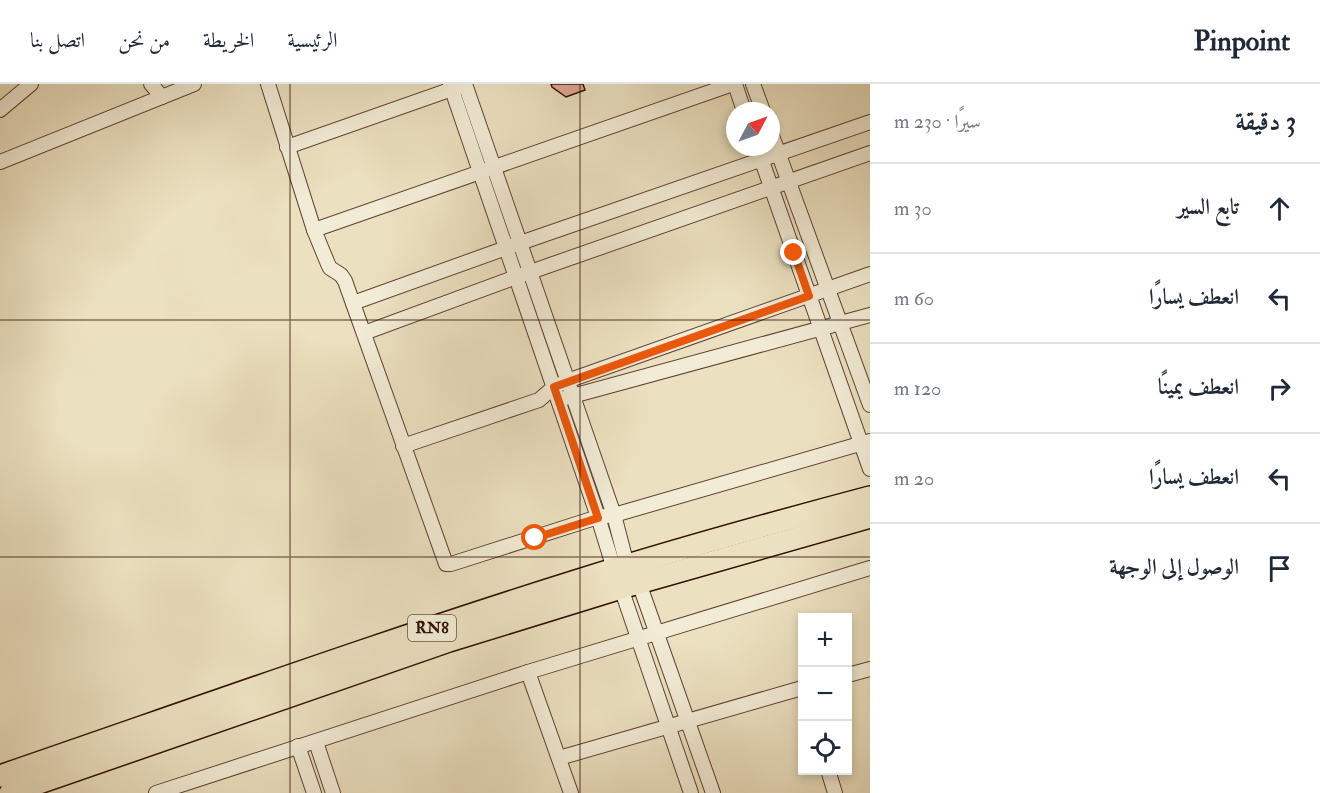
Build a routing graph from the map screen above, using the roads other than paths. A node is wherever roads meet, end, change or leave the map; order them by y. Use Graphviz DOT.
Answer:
graph roads {
  1 [pos="31,84"];
  2 [pos="151,84"];
  3 [pos="194,84"];
  4 [pos="268,84"];
  5 [pos="734,84"];
  6 [pos="753,84"];
  7 [pos="460,85"];
  8 [pos="162,97"];
  9 [pos="741,102"];
  10 [pos="760,102"];
  11 [pos="0,110"];
  12 [pos="870,122"];
  13 [pos="287,147"];
  14 [pos="780,153"];
  15 [pos="870,153"];
  16 [pos="751,156"];
  17 [pos="760,156"];
  18 [pos="779,156"];
  19 [pos="0,162"];
  20 [pos="487,169"];
  21 [pos="789,182"];
  22 [pos="771,188"];
  23 [pos="314,230"];
  24 [pos="513,245"];
  25 [pos="530,273"];
  26 [pos="870,274"];
  27 [pos="516,277"];
  28 [pos="828,289"];
  29 [pos="809,296"];
  30 [pos="352,303"];
  31 [pos="870,315"];
  32 [pos="840,323"];
  33 [pos="821,329"];
  34 [pos="363,333"];
  35 [pos="567,381"];
  36 [pos="556,393"];
  37 [pos="572,395"];
  38 [pos="870,405"];
  39 [pos="866,442"];
  40 [pos="403,446"];
  41 [pos="870,469"];
  42 [pos="870,497"];
  43 [pos="614,515"];
  44 [pos="870,517"];
  45 [pos="598,518"];
  46 [pos="870,568"];
  47 [pos="625,576"];
  48 [pos="656,633"];
  49 [pos="637,639"];
  50 [pos="870,669"];
  51 [pos="528,672"];
  52 [pos="852,674"];
  53 [pos="798,693"];
  54 [pos="687,721"];
  55 [pos="669,726"];
  56 [pos="316,742"];
  57 [pos="298,746"];
  58 [pos="560,758"];
  59 [pos="829,775"];
  60 [pos="0,776"];
  61 [pos="569,792"];
  62 [pos="10,793"];
  63 [pos="156,793"];
  64 [pos="314,793"];
  65 [pos="333,793"];
  66 [pos="691,793"];
  67 [pos="713,793"];
  68 [pos="836,793"];
  1 -- 11 [label="street"];
  2 -- 8 [label="street"];
  3 -- 8 [label="street"];
  4 -- 13 [label="street"];
  5 -- 9 [label="street"];
  5 -- 20 [label="street"];
  6 -- 10 [label="street"];
  7 -- 13 [label="street"];
  7 -- 20 [label="street"];
  8 -- 19 [label="street"];
  12 -- 14 [label="street"];
  13 -- 23 [label="street"];
  15 -- 21 [label="street"];
  16 -- 24 [label="street"];
  17 -- 22 [label="street"];
  18 -- 21 [label="street"];
  20 -- 23 [label="street"];
  20 -- 24 [label="street"];
  21 -- 22 [label="street"];
  21 -- 28 [label="street"];
  22 -- 25 [label="street"];
  22 -- 29 [label="street"];
  23 -- 30 [label="street"];
  24 -- 25 [label="street"];
  24 -- 27 [label="street"];
  24 -- 30 [label="street"];
  25 -- 27 [label="street"];
  25 -- 35 [label="street"];
  26 -- 28 [label="street"];
  27 -- 34 [label="street"];
  27 -- 36 [label="street"];
  28 -- 29 [label="street"];
  28 -- 32 [label="street"];
  29 -- 33 [label="street"];
  29 -- 35 [label="street"];
  30 -- 34 [label="street"];
  31 -- 32 [label="street"];
  32 -- 33 [label="street"];
  32 -- 38 [label="street"];
  33 -- 37 [label="street"];
  33 -- 39 [label="street"];
  34 -- 40 [label="street"];
  35 -- 36 [label="street"];
  35 -- 37 [label="street"];
  36 -- 37 [label="street"];
  36 -- 40 [label="street"];
  36 -- 45 [label="street"];
  37 -- 43 [label="street"];
  39 -- 41 [label="street"];
  39 -- 43 [label="street"];
  40 -- 45 [label="street"];
  42 -- 47 [label="main road, RN8"];
  43 -- 45 [label="street"];
  43 -- 47 [label="street"];
  44 -- 47 [label="main road, RN8"];
  45 -- 47 [label="street"];
  46 -- 48 [label="street"];
  47 -- 48 [label="street"];
  47 -- 49 [label="street"];
  47 -- 60 [label="main road, RN8"];
  47 -- 62 [label="main road, RN8"];
  48 -- 49 [label="street"];
  48 -- 54 [label="street"];
  49 -- 51 [label="street"];
  49 -- 55 [label="street"];
  50 -- 52 [label="street"];
  51 -- 56 [label="street"];
  51 -- 58 [label="street"];
  53 -- 54 [label="street"];
  54 -- 55 [label="street"];
  54 -- 67 [label="street"];
  55 -- 58 [label="street"];
  55 -- 66 [label="street"];
  56 -- 57 [label="street"];
  56 -- 65 [label="street"];
  57 -- 63 [label="street"];
  57 -- 64 [label="street"];
  58 -- 61 [label="street"];
  59 -- 68 [label="street"];
}
